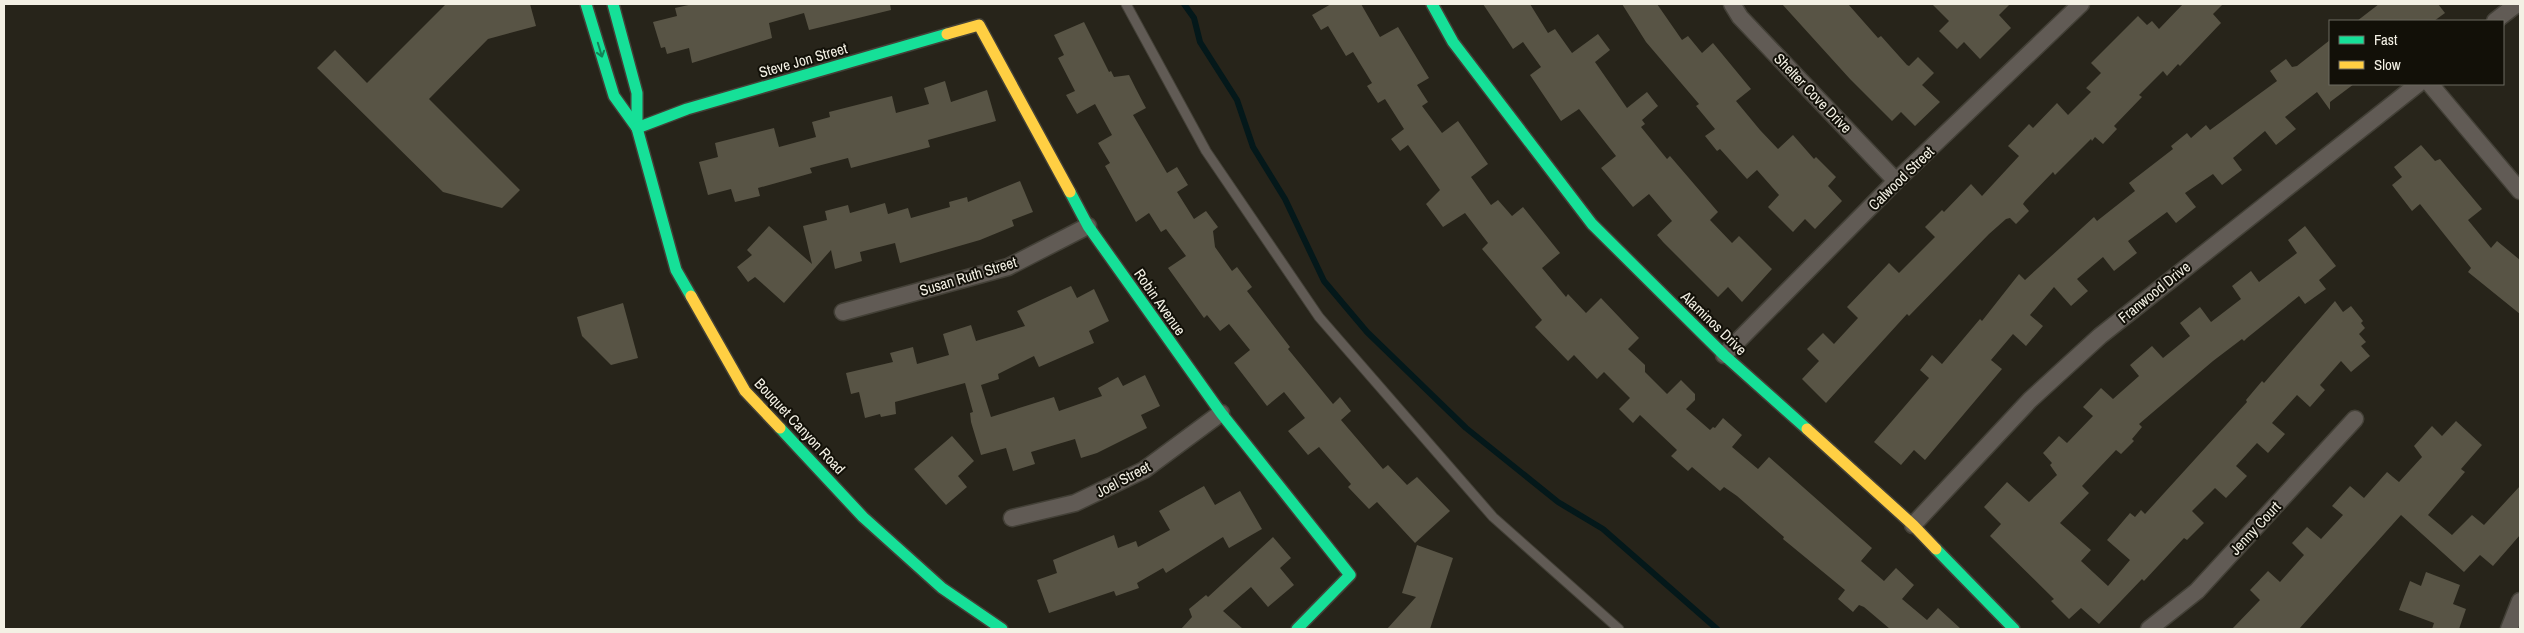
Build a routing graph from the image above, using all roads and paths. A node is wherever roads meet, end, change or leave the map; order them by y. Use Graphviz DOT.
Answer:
graph roads {
  1 [pos="586,4"];
  2 [pos="613,4"];
  3 [pos="1126,4"];
  4 [pos="1432,4"];
  5 [pos="1732,4"];
  6 [pos="2517,4"];
  7 [pos="2073,7"];
  8 [pos="2497,20"];
  9 [pos="978,26"];
  10 [pos="2417,85"];
  11 [pos="2431,85"];
  12 [pos="637,128"];
  13 [pos="1896,181"];
  14 [pos="2520,191"];
  15 [pos="1088,226"];
  16 [pos="843,312"];
  17 [pos="1724,355"];
  18 [pos="1221,413"];
  19 [pos="2355,419"];
  20 [pos="1012,518"];
  21 [pos="1912,525"];
  22 [pos="2520,601"];
  23 [pos="1002,629"];
  24 [pos="1297,629"];
  25 [pos="1619,629"];
  26 [pos="2014,629"];
  27 [pos="2149,629"];
  28 [pos="2510,629"];
  1 -- 12 [label="street, Bouquet Canyon Road, one-way"];
  2 -- 12 [label="street, Bouquet Canyon Road"];
  3 -- 25 [label="lane"];
  4 -- 17 [label="street, Alaminos Drive"];
  5 -- 13 [label="street, Shelter Cove Drive"];
  6 -- 8 [label="street"];
  7 -- 13 [label="street, Calwood Street"];
  9 -- 12 [label="street, Steve Jon Street"];
  9 -- 15 [label="street, Robin Avenue"];
  10 -- 21 [label="street, Franwood Drive"];
  11 -- 14 [label="street"];
  12 -- 23 [label="street, Bouquet Canyon Road"];
  13 -- 17 [label="street, Calwood Street"];
  15 -- 16 [label="street, Susan Ruth Street"];
  15 -- 18 [label="street, Robin Avenue"];
  17 -- 21 [label="street, Alaminos Drive"];
  18 -- 20 [label="street, Joel Street"];
  18 -- 24 [label="street, Robin Avenue"];
  19 -- 27 [label="street, Jenny Court"];
  21 -- 26 [label="street, Alaminos Drive"];
  22 -- 28 [label="street"];
}
